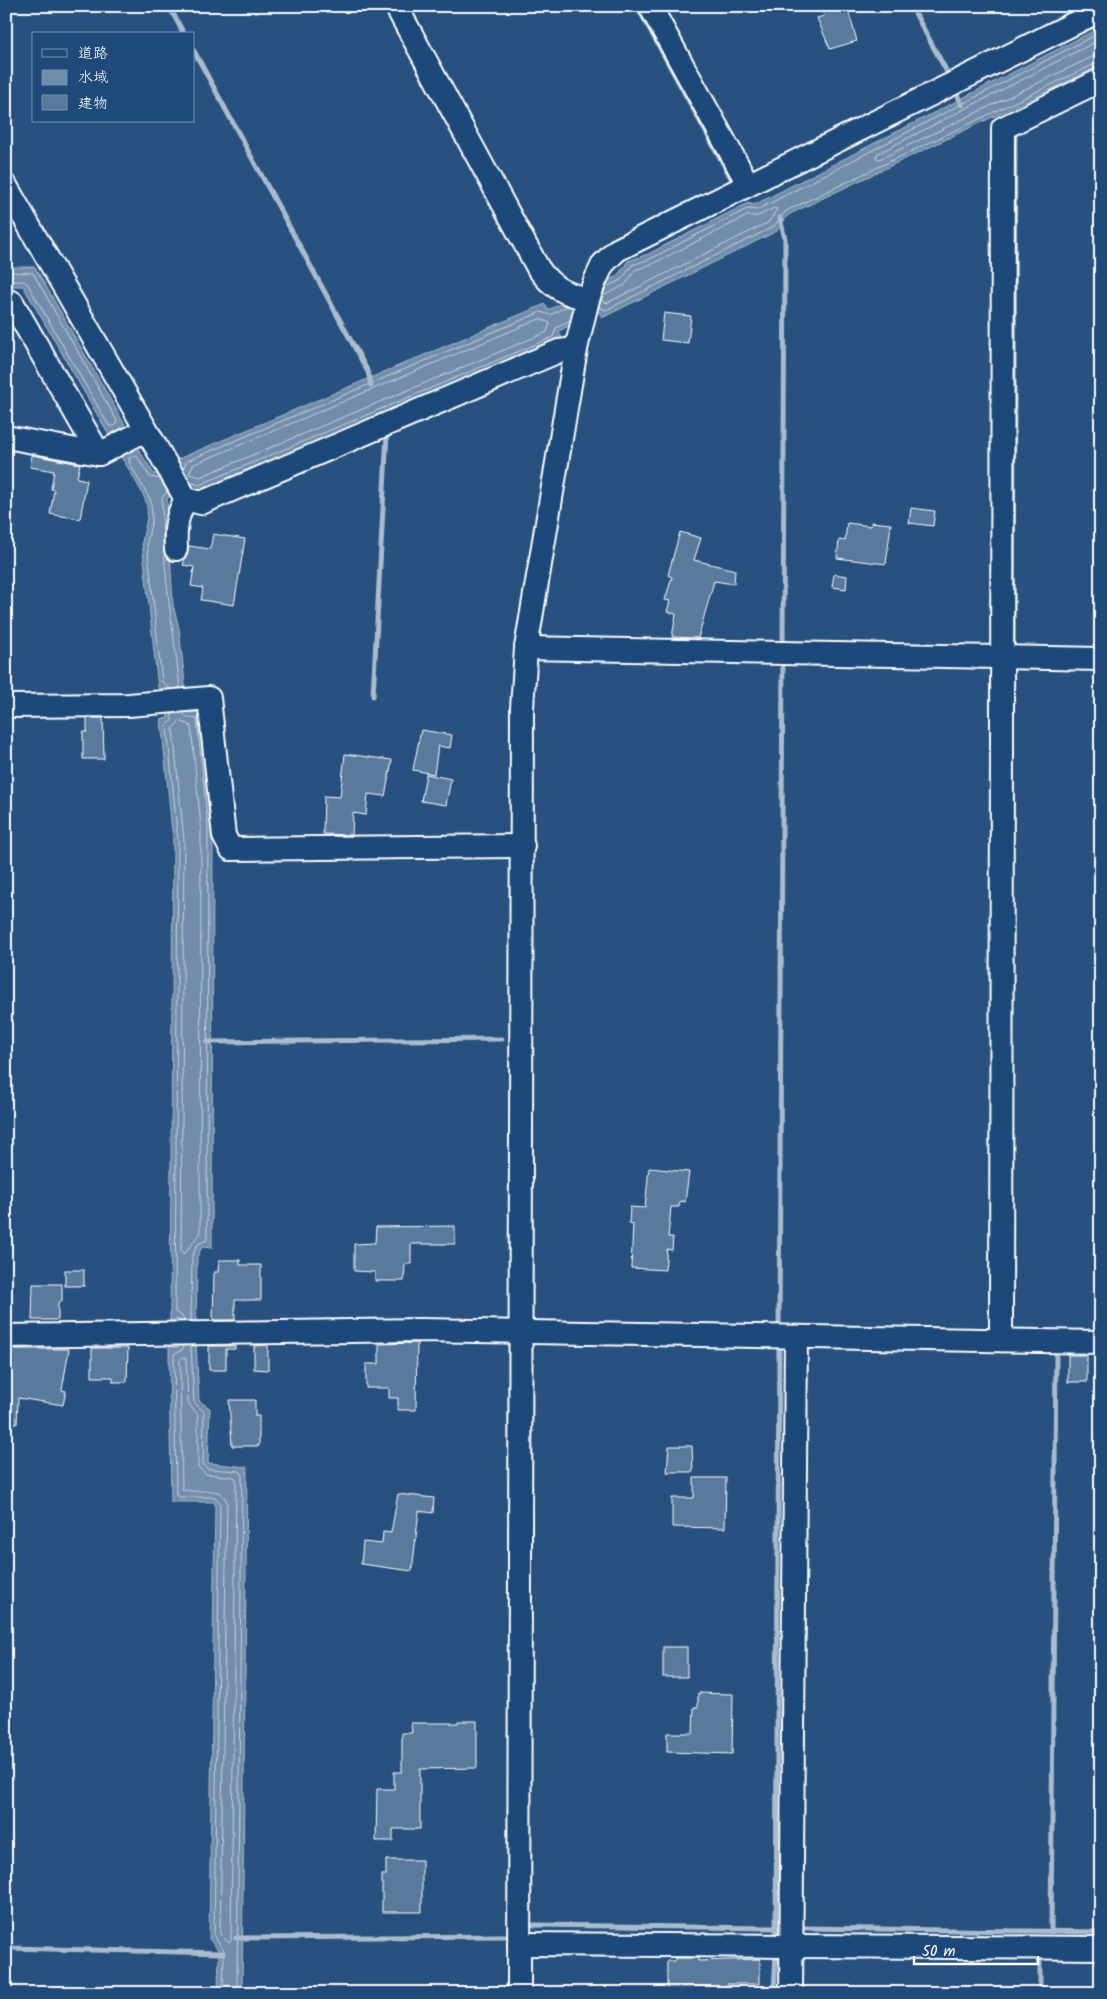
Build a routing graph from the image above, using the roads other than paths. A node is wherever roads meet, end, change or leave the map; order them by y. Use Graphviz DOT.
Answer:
graph roads {
  1 [pos="396,6"];
  2 [pos="650,6"];
  3 [pos="1101,10"];
  4 [pos="1101,80"];
  5 [pos="748,184"];
  6 [pos="6,186"];
  7 [pos="591,290"];
  8 [pos="12,302"];
  9 [pos="576,349"];
  10 [pos="6,437"];
  11 [pos="122,442"];
  12 [pos="185,496"];
  13 [pos="176,549"];
  14 [pos="526,648"];
  15 [pos="1002,658"];
  16 [pos="1101,659"];
  17 [pos="6,706"];
  18 [pos="523,846"];
  19 [pos="521,1331"];
  20 [pos="6,1336"];
  21 [pos="784,1338"];
  22 [pos="1001,1339"];
  23 [pos="1101,1342"];
  24 [pos="520,1944"];
  25 [pos="781,1944"];
  26 [pos="1101,1948"];
  27 [pos="519,1993"];
  28 [pos="791,1993"];
  1 -- 7 [label="street"];
  2 -- 5 [label="street"];
  3 -- 5 [label="street"];
  4 -- 15 [label="street"];
  5 -- 7 [label="street"];
  6 -- 11 [label="street"];
  7 -- 9 [label="street"];
  8 -- 11 [label="street"];
  9 -- 12 [label="street"];
  9 -- 14 [label="street"];
  10 -- 11 [label="street"];
  11 -- 12 [label="street"];
  12 -- 13 [label="street"];
  14 -- 15 [label="street"];
  14 -- 18 [label="street"];
  15 -- 16 [label="street"];
  15 -- 22 [label="street"];
  17 -- 18 [label="street"];
  18 -- 19 [label="street"];
  19 -- 20 [label="street"];
  19 -- 21 [label="street"];
  19 -- 24 [label="street"];
  21 -- 22 [label="street"];
  21 -- 25 [label="street"];
  22 -- 23 [label="street"];
  24 -- 25 [label="street"];
  24 -- 27 [label="street"];
  25 -- 26 [label="street"];
  25 -- 28 [label="street"];
}
